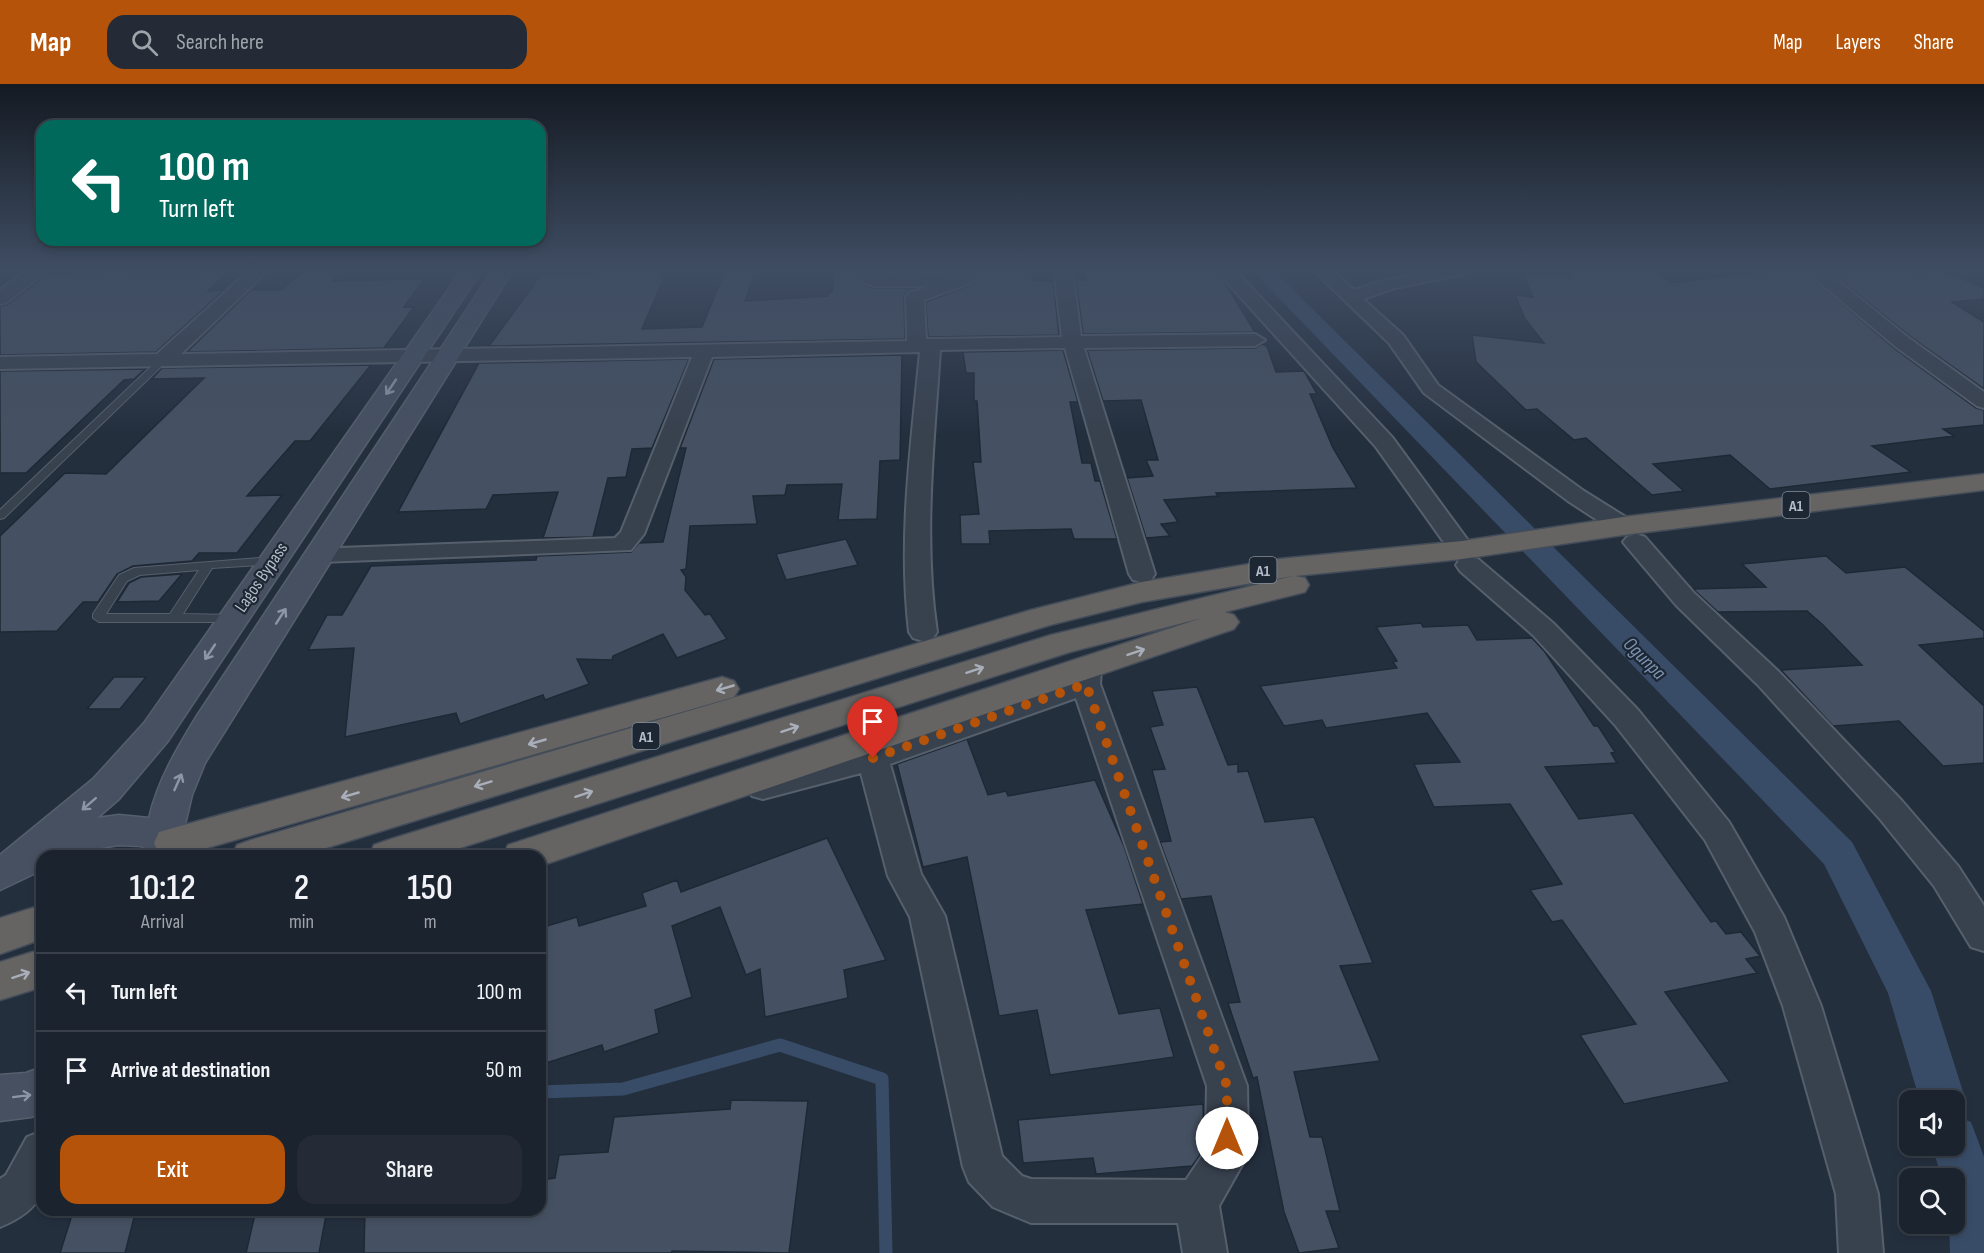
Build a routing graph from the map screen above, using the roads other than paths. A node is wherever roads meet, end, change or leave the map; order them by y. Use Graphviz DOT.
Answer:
graph roads {
  1 [pos="201,325"];
  2 [pos="434,325"];
  3 [pos="468,325"];
  4 [pos="920,325"];
  5 [pos="1070,325"];
  6 [pos="1275,325"];
  7 [pos="1381,325"];
  8 [pos="1881,325"];
  9 [pos="1072,340"];
  10 [pos="1256,340"];
  11 [pos="924,345"];
  12 [pos="705,349"];
  13 [pos="449,354"];
  14 [pos="412,356"];
  15 [pos="164,359"];
  16 [pos="0,363"];
  17 [pos="1984,402"];
  18 [pos="1984,482"];
  19 [pos="1984,500"];
  20 [pos="0,516"];
  21 [pos="1621,536"];
  22 [pos="321,554"];
  23 [pos="1478,555"];
  24 [pos="273,561"];
  25 [pos="208,565"];
  26 [pos="1339,569"];
  27 [pos="1142,574"];
  28 [pos="174,618"];
  29 [pos="233,619"];
  30 [pos="923,632"];
  31 [pos="1069,653"];
  32 [pos="873,758"];
  33 [pos="632,820"];
  34 [pos="173,846"];
  35 [pos="42,850"];
  36 [pos="275,850"];
  37 [pos="408,850"];
  38 [pos="540,850"];
  39 [pos="546,853"];
  40 [pos="36,854"];
  41 [pos="11,868"];
  42 [pos="36,924"];
  43 [pos="0,936"];
  44 [pos="1984,936"];
  45 [pos="36,970"];
  46 [pos="0,981"];
  47 [pos="36,1092"];
  48 [pos="0,1098"];
  49 [pos="36,1163"];
  50 [pos="36,1190"];
  51 [pos="1197,1202"];
  52 [pos="0,1205"];
  53 [pos="0,1211"];
  54 [pos="1205,1253"];
  55 [pos="1861,1253"];
  1 -- 15 [label="street"];
  2 -- 14 [label="main road, Lagos Bypass"];
  3 -- 13 [label="main road, Lagos Bypass"];
  4 -- 11 [label="street"];
  5 -- 9 [label="street"];
  6 -- 23 [label="street"];
  7 -- 21 [label="street"];
  8 -- 17 [label="street"];
  9 -- 10 [label="street"];
  9 -- 11 [label="street"];
  9 -- 27 [label="street"];
  11 -- 12 [label="street"];
  11 -- 30 [label="street"];
  12 -- 13 [label="street"];
  12 -- 22 [label="street"];
  13 -- 14 [label="street"];
  13 -- 22 [label="main road, Lagos Bypass"];
  14 -- 15 [label="street"];
  14 -- 24 [label="main road, Lagos Bypass, one-way"];
  15 -- 16 [label="street"];
  15 -- 20 [label="lane"];
  18 -- 21 [label="highway, A1"];
  19 -- 21 [label="highway, A1"];
  21 -- 23 [label="highway, A1"];
  21 -- 44 [label="street"];
  34 -- 22 [label="main road, Lagos Bypass, one-way"];
  23 -- 26 [label="highway, A1"];
  23 -- 55 [label="street"];
  24 -- 25 [label="lane"];
  24 -- 29 [label="main road, Lagos Bypass"];
  25 -- 28 [label="lane"];
  25 -- 28 [label="lane"];
  26 -- 27 [label="highway"];
  31 -- 26 [label="highway, one-way"];
  26 -- 31 [label="highway, A1"];
  27 -- 30 [label="highway"];
  28 -- 29 [label="lane"];
  29 -- 41 [label="main road, Lagos Bypass, one-way"];
  30 -- 34 [label="highway, one-way"];
  31 -- 32 [label="street"];
  31 -- 33 [label="highway"];
  31 -- 36 [label="highway, A1, one-way"];
  37 -- 31 [label="highway, A1, one-way"];
  31 -- 51 [label="street"];
  32 -- 33 [label="street"];
  32 -- 51 [label="street"];
  33 -- 38 [label="highway"];
  33 -- 39 [label="street"];
  34 -- 35 [label="main road"];
  40 -- 41 [label="main road"];
  42 -- 43 [label="highway"];
  46 -- 45 [label="highway, one-way"];
  48 -- 47 [label="main road, one-way"];
  49 -- 52 [label="street"];
  50 -- 53 [label="street"];
  51 -- 54 [label="street"];
}
